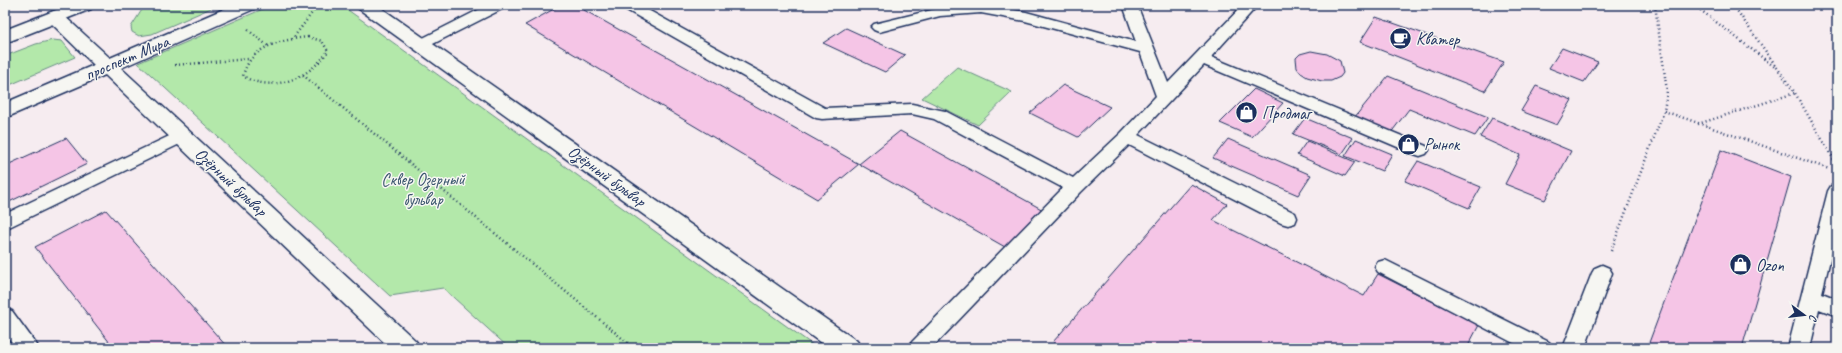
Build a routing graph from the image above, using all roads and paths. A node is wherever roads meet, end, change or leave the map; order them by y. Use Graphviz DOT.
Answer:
graph roads {
  1 [pos="85,5"];
  2 [pos="248,5"];
  3 [pos="318,5"];
  4 [pos="365,5"];
  5 [pos="499,5"];
  6 [pos="628,5"];
  7 [pos="1130,5"];
  8 [pos="1251,5"];
  9 [pos="1655,5"];
  10 [pos="1694,5"];
  11 [pos="1733,5"];
  12 [pos="55,17"];
  13 [pos="879,27"];
  14 [pos="246,28"];
  15 [pos="5,37"];
  16 [pos="293,38"];
  17 [pos="422,44"];
  18 [pos="268,46"];
  19 [pos="1146,49"];
  20 [pos="1201,58"];
  21 [pos="107,66"];
  22 [pos="1778,70"];
  23 [pos="303,75"];
  24 [pos="1795,93"];
  25 [pos="1165,97"];
  26 [pos="5,111"];
  27 [pos="1664,111"];
  28 [pos="1697,124"];
  29 [pos="182,136"];
  30 [pos="1127,137"];
  31 [pos="1420,150"];
  32 [pos="1837,166"];
  33 [pos="1830,169"];
  34 [pos="1075,187"];
  35 [pos="1837,191"];
  36 [pos="1288,218"];
  37 [pos="5,222"];
  38 [pos="1385,268"];
  39 [pos="1602,273"];
  40 [pos="1812,298"];
  41 [pos="1837,308"];
  42 [pos="5,317"];
  43 [pos="28,348"];
  44 [pos="406,348"];
  45 [pos="634,348"];
  46 [pos="848,348"];
  47 [pos="919,348"];
  48 [pos="1542,348"];
  49 [pos="1574,348"];
  50 [pos="1799,348"];
  1 -- 12 [label="street"];
  2 -- 21 [label="street, проспект Мира"];
  3 -- 16 [label="path"];
  4 -- 17 [label="street, Озёрный бульвар"];
  5 -- 17 [label="lane"];
  6 -- 34 [label="lane"];
  7 -- 19 [label="lane"];
  8 -- 20 [label="lane"];
  9 -- 27 [label="path"];
  10 -- 22 [label="path"];
  11 -- 22 [label="path"];
  12 -- 15 [label="street"];
  12 -- 21 [label="street, Озёрный бульвар"];
  13 -- 19 [label="lane"];
  14 -- 18 [label="path"];
  16 -- 18 [label="path"];
  16 -- 23 [label="path"];
  17 -- 46 [label="street, Озёрный бульвар"];
  18 -- 23 [label="path"];
  19 -- 25 [label="lane"];
  20 -- 25 [label="lane"];
  20 -- 31 [label="lane"];
  21 -- 26 [label="street, проспект Мира"];
  21 -- 29 [label="street, Озёрный бульвар"];
  22 -- 24 [label="path"];
  23 -- 45 [label="path"];
  24 -- 28 [label="path"];
  24 -- 32 [label="path"];
  25 -- 30 [label="lane"];
  27 -- 28 [label="path"];
  27 -- 39 [label="path"];
  28 -- 33 [label="path"];
  29 -- 37 [label="lane"];
  29 -- 44 [label="street, Озёрный бульвар"];
  30 -- 34 [label="lane"];
  30 -- 36 [label="lane"];
  34 -- 47 [label="lane"];
  35 -- 40 [label="lane"];
  38 -- 48 [label="lane"];
  39 -- 49 [label="lane"];
  40 -- 41 [label="lane"];
  40 -- 50 [label="lane"];
  42 -- 43 [label="lane"];
}
